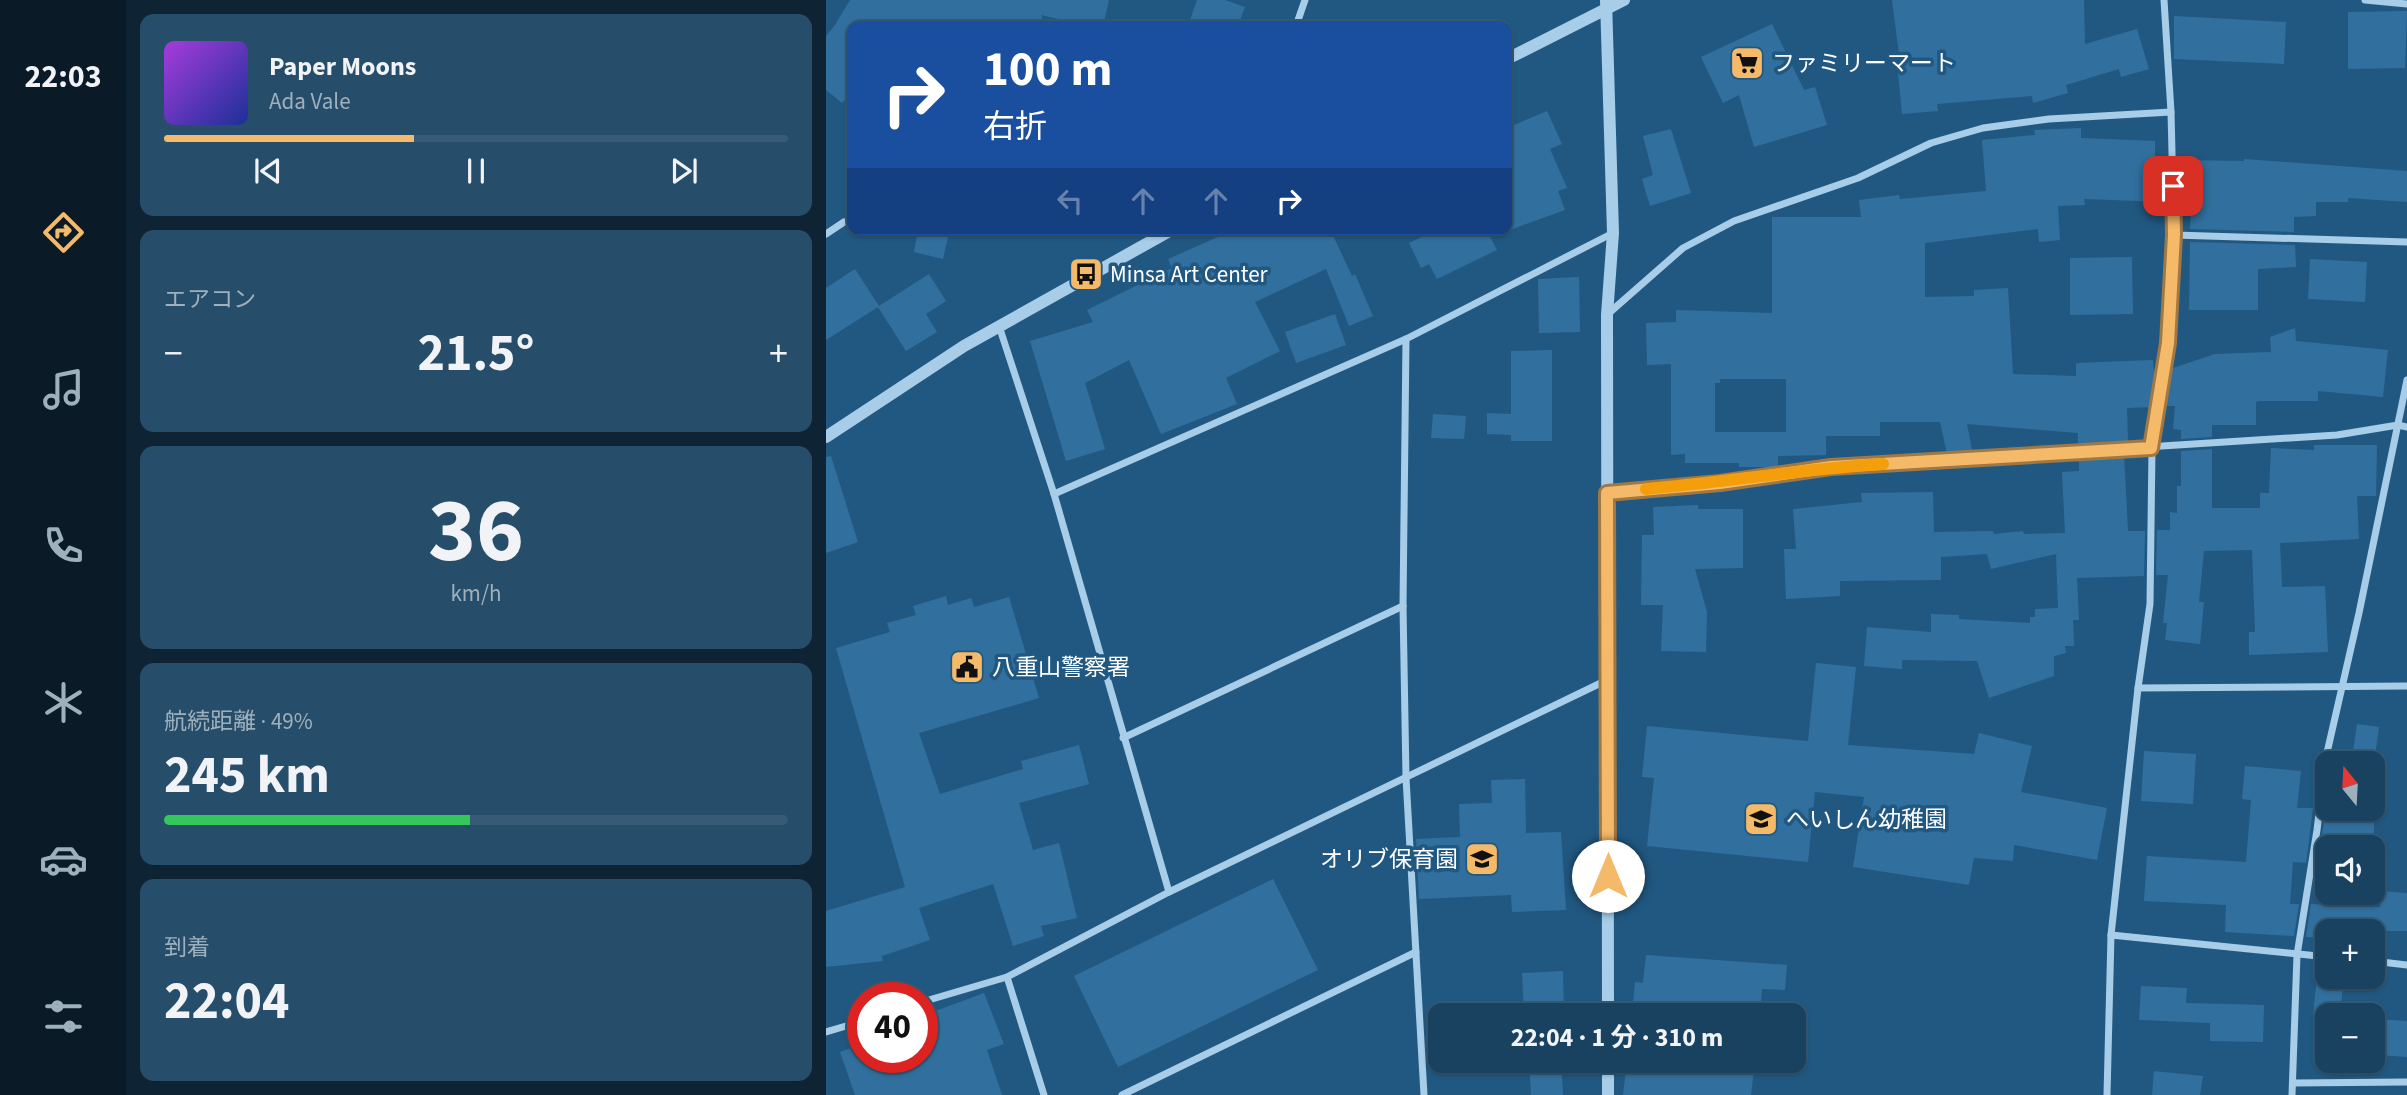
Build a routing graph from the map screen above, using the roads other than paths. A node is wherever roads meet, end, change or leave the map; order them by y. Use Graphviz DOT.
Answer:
graph roads {
  1 [pos="1305,0"];
  2 [pos="1625,0"];
  3 [pos="2164,0"];
  4 [pos="2365,0"];
  5 [pos="2407,4"];
  6 [pos="1606,5"];
  7 [pos="1298,21"];
  8 [pos="1512,56"];
  9 [pos="2171,112"];
  10 [pos="844,222"];
  11 [pos="1613,233"];
  12 [pos="826,234"];
  13 [pos="1162,235"];
  14 [pos="2174,235"];
  15 [pos="2407,242"];
  16 [pos="1607,315"];
  17 [pos="999,326"];
  18 [pos="1406,339"];
  19 [pos="2407,380"];
  20 [pos="2398,425"];
  21 [pos="2407,427"];
  22 [pos="826,437"];
  23 [pos="2151,448"];
  24 [pos="1607,493"];
  25 [pos="1054,494"];
  26 [pos="1403,606"];
  27 [pos="1607,680"];
  28 [pos="2341,685"];
  29 [pos="2407,686"];
  30 [pos="2138,688"];
  31 [pos="1123,737"];
  32 [pos="1406,778"];
  33 [pos="1169,891"];
  34 [pos="2111,935"];
  35 [pos="1416,952"];
  36 [pos="2297,955"];
  37 [pos="2315,956"];
  38 [pos="2385,962"];
  39 [pos="2407,965"];
  40 [pos="1007,977"];
  41 [pos="938,997"];
  42 [pos="1608,1003"];
  43 [pos="847,1026"];
  44 [pos="826,1032"];
  45 [pos="1608,1073"];
  46 [pos="2407,1082"];
  47 [pos="2293,1083"];
  48 [pos="1044,1095"];
  49 [pos="1122,1095"];
  50 [pos="1424,1095"];
  51 [pos="1608,1095"];
  52 [pos="2107,1095"];
  53 [pos="2292,1095"];
  1 -- 7 [label="street"];
  2 -- 6 [label="street"];
  3 -- 9 [label="street"];
  4 -- 5 [label="street"];
  6 -- 8 [label="street"];
  6 -- 11 [label="street"];
  9 -- 14 [label="street"];
  9 -- 16 [label="street"];
  10 -- 12 [label="street"];
  11 -- 16 [label="street"];
  11 -- 18 [label="street"];
  13 -- 17 [label="street"];
  14 -- 15 [label="street"];
  14 -- 23 [label="street"];
  16 -- 24 [label="street"];
  17 -- 22 [label="street"];
  17 -- 25 [label="street"];
  18 -- 25 [label="street"];
  18 -- 26 [label="street"];
  19 -- 20 [label="street"];
  20 -- 21 [label="street"];
  20 -- 23 [label="street"];
  20 -- 28 [label="street"];
  23 -- 24 [label="street"];
  23 -- 30 [label="street"];
  24 -- 27 [label="street"];
  25 -- 31 [label="street"];
  26 -- 31 [label="street"];
  26 -- 32 [label="street"];
  27 -- 32 [label="street"];
  27 -- 42 [label="street"];
  28 -- 29 [label="street"];
  28 -- 30 [label="street"];
  28 -- 36 [label="street"];
  30 -- 34 [label="street"];
  31 -- 33 [label="street"];
  32 -- 33 [label="street"];
  32 -- 35 [label="street"];
  33 -- 40 [label="street"];
  34 -- 36 [label="street"];
  34 -- 52 [label="street"];
  35 -- 49 [label="street"];
  35 -- 50 [label="street"];
  36 -- 37 [label="street"];
  36 -- 47 [label="street"];
  38 -- 39 [label="street"];
  40 -- 41 [label="street"];
  40 -- 48 [label="street"];
  43 -- 44 [label="street"];
  45 -- 51 [label="street"];
  46 -- 47 [label="street"];
  47 -- 53 [label="street"];
}
